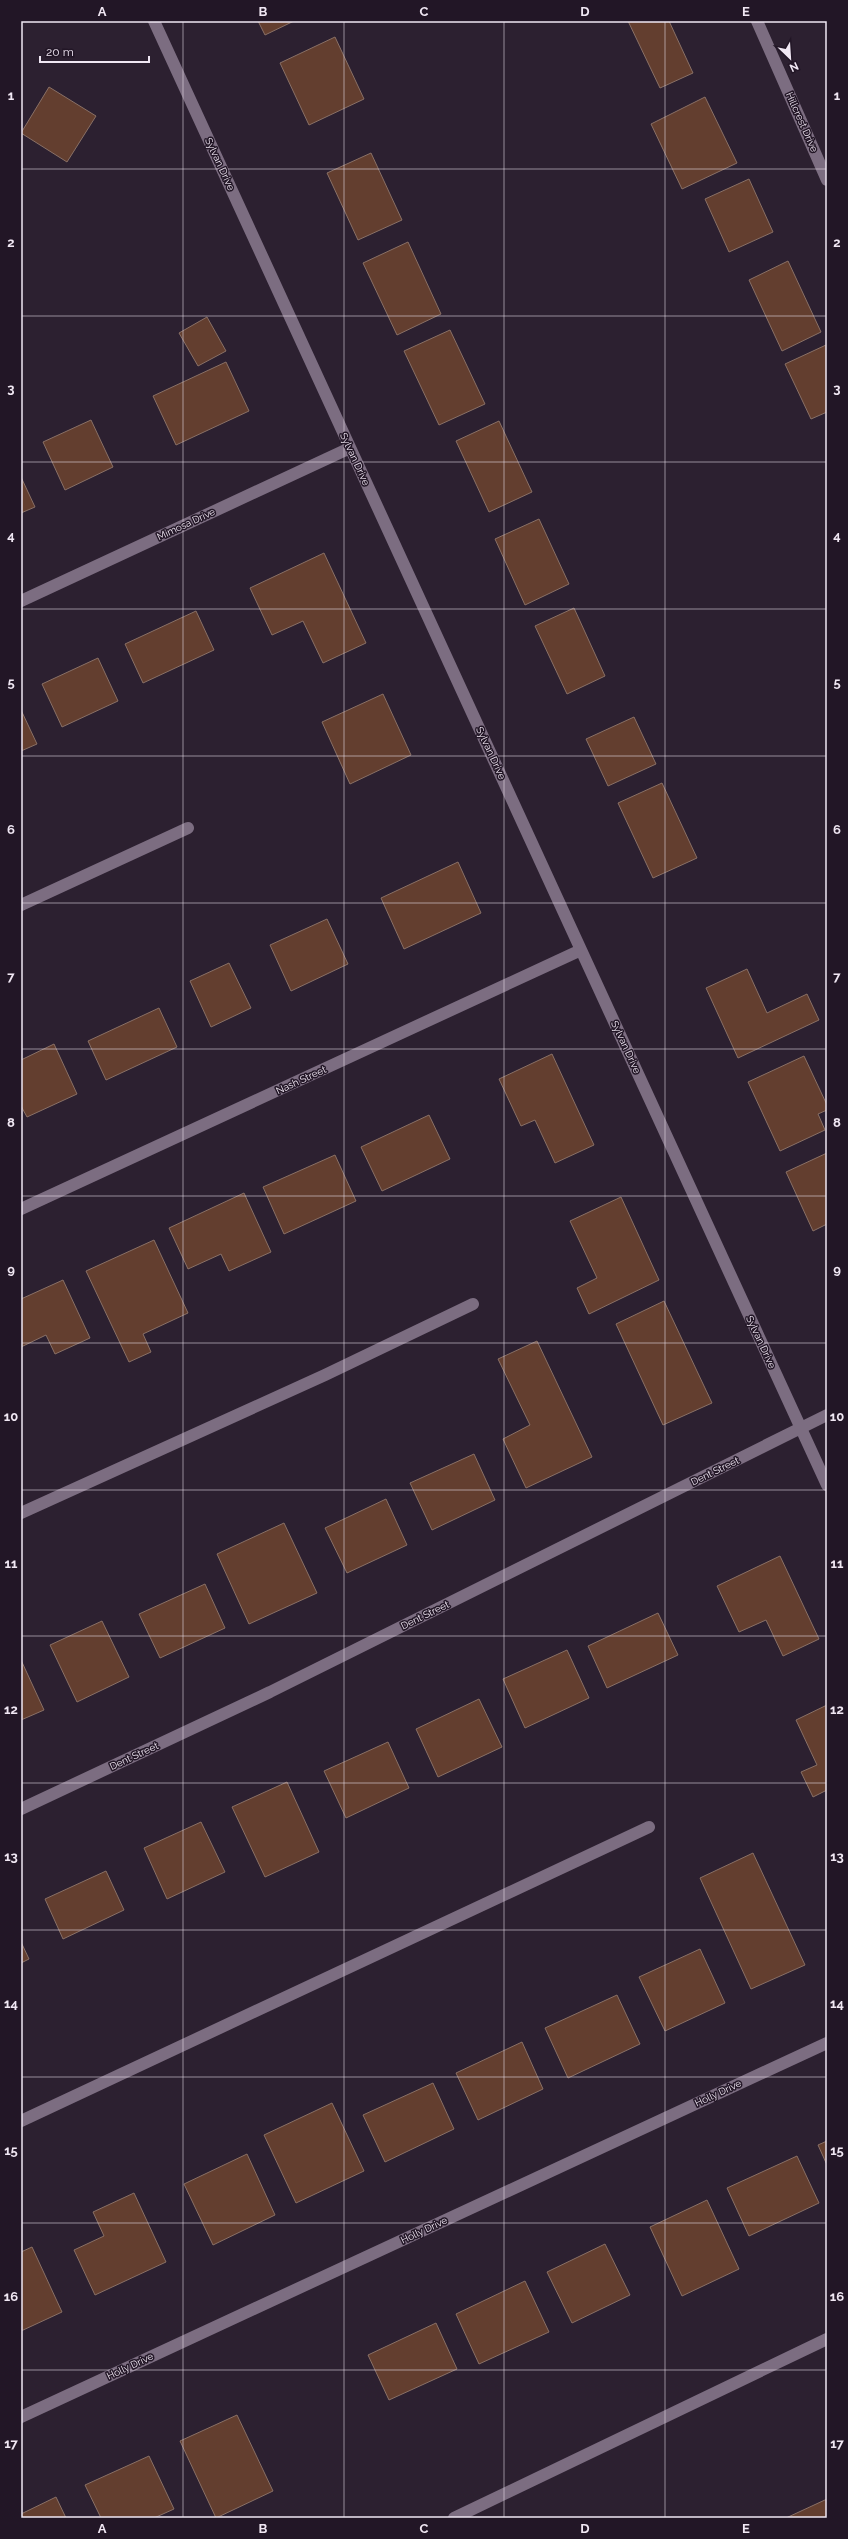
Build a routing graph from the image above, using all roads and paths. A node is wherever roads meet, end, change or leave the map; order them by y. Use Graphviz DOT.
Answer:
graph roads {
  1 [pos="154,21"];
  2 [pos="757,21"];
  3 [pos="827,180"];
  4 [pos="350,448"];
  5 [pos="21,601"];
  6 [pos="188,828"];
  7 [pos="21,906"];
  8 [pos="581,950"];
  9 [pos="21,1209"];
  10 [pos="473,1304"];
  11 [pos="827,1416"];
  12 [pos="801,1428"];
  13 [pos="827,1485"];
  14 [pos="21,1513"];
  15 [pos="21,1809"];
  16 [pos="649,1827"];
  17 [pos="827,2043"];
  18 [pos="21,2120"];
  19 [pos="827,2339"];
  20 [pos="21,2417"];
  21 [pos="454,2518"];
  1 -- 4 [label="street, Sylvan Drive"];
  2 -- 3 [label="street, Hillcrest Drive"];
  4 -- 5 [label="street, Mimosa Drive"];
  4 -- 8 [label="street, Sylvan Drive"];
  6 -- 7 [label="street"];
  8 -- 9 [label="street, Nash Street"];
  8 -- 12 [label="street, Sylvan Drive"];
  10 -- 14 [label="street"];
  11 -- 12 [label="street, Dent Street"];
  12 -- 13 [label="street, Sylvan Drive"];
  12 -- 15 [label="street, Dent Street"];
  16 -- 18 [label="street"];
  17 -- 20 [label="street, Holly Drive"];
  19 -- 21 [label="street"];
}
